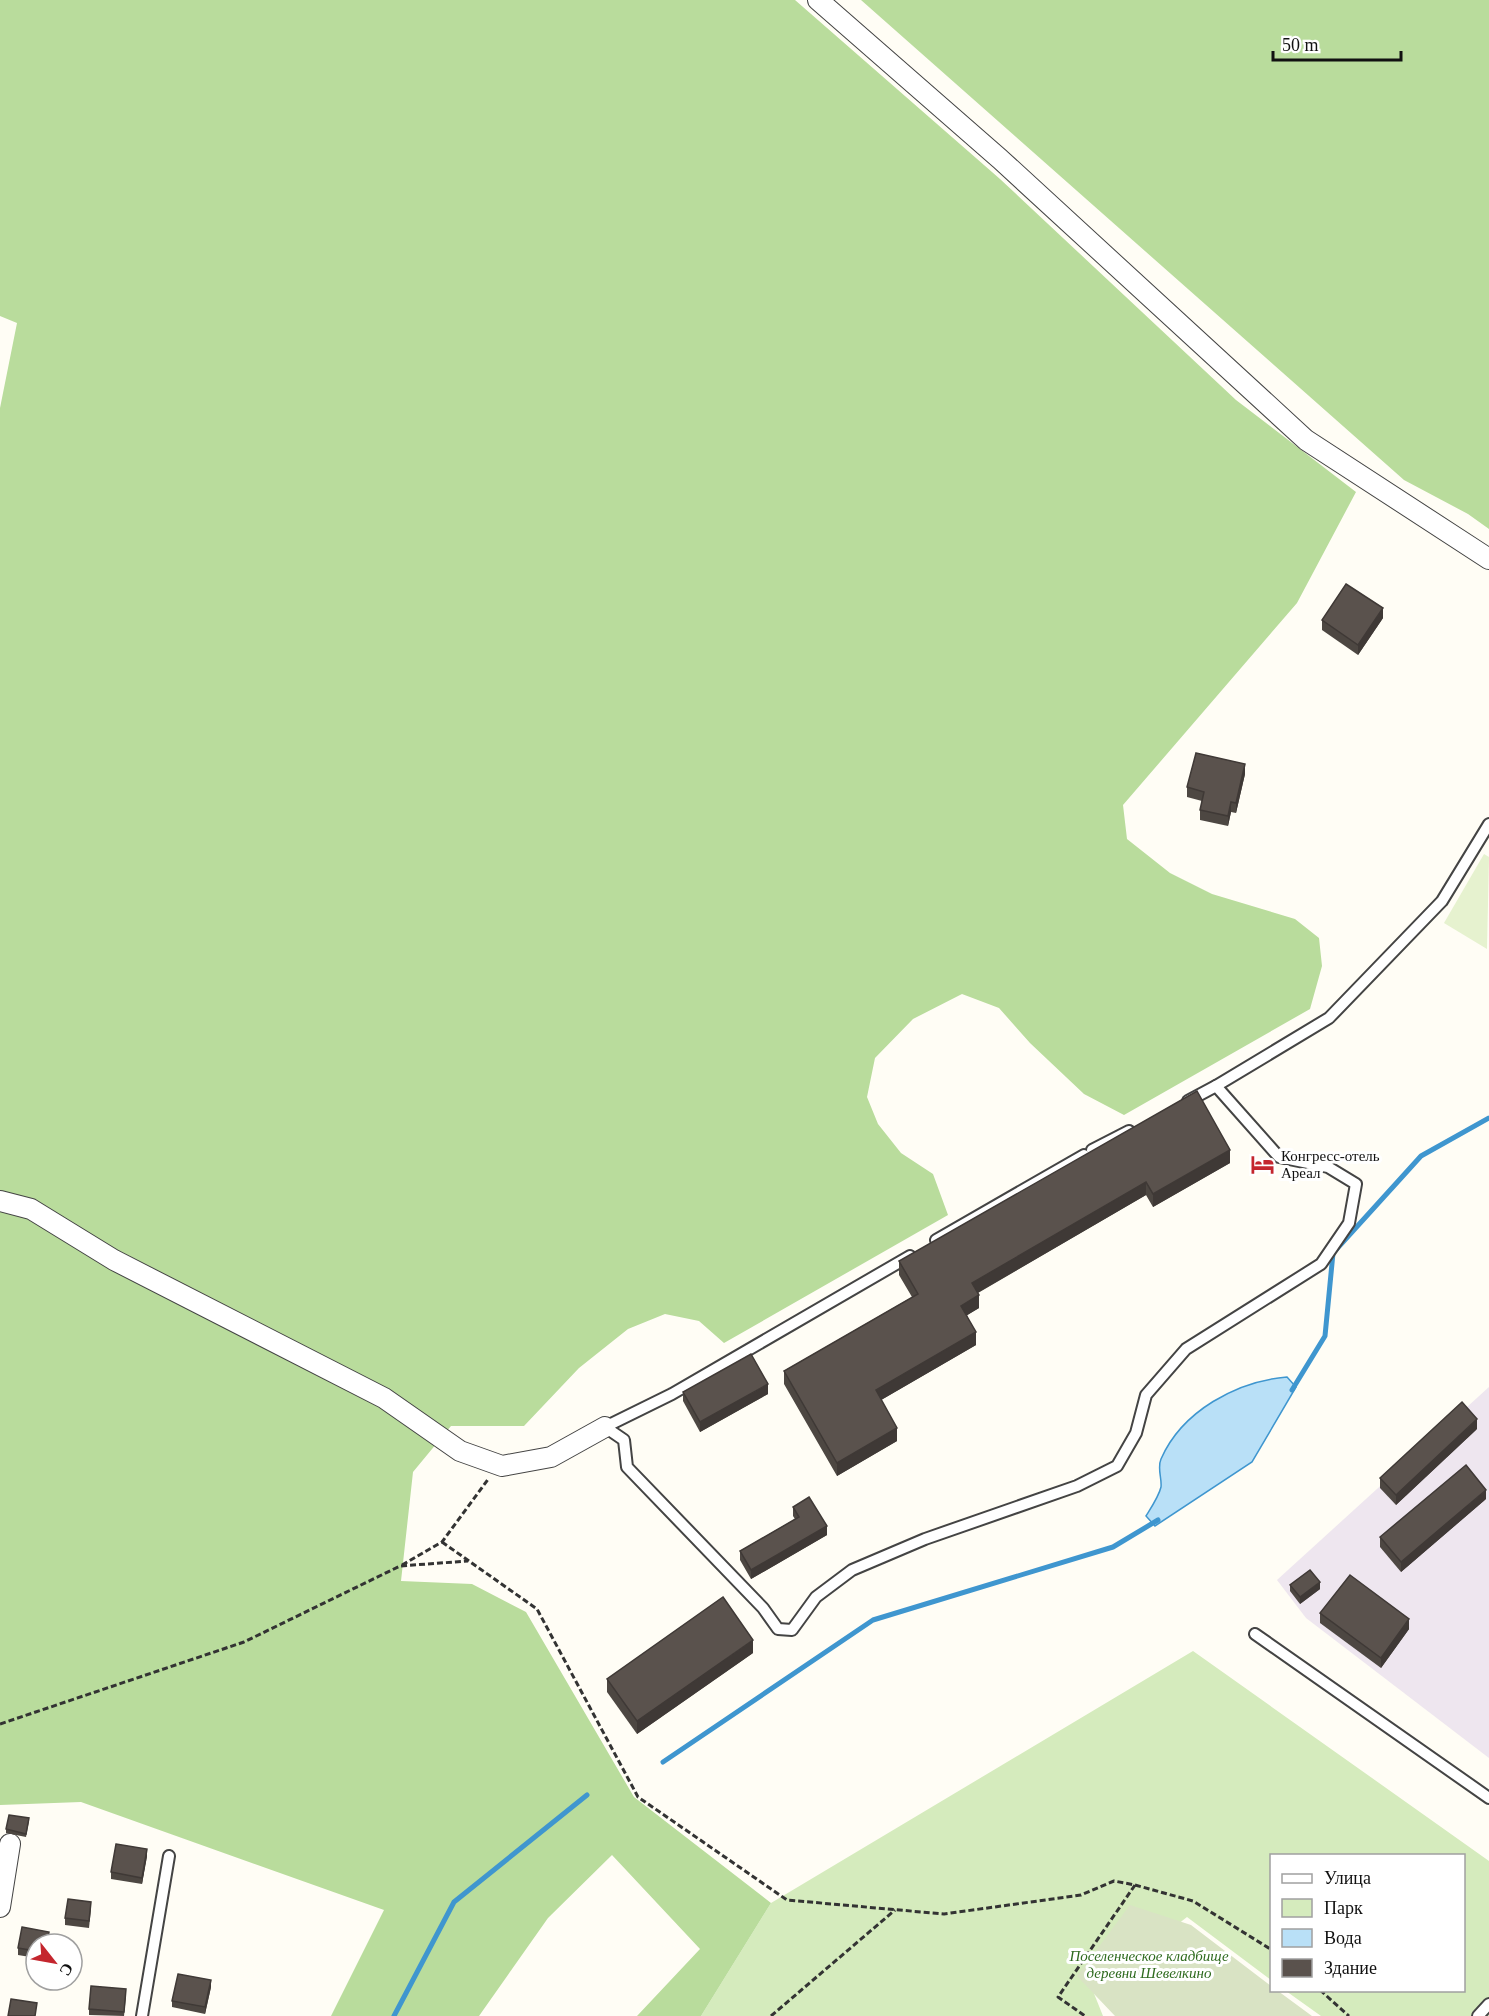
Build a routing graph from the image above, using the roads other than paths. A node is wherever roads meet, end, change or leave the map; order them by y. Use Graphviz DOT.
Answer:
graph roads {
  1 [pos="818,0"];
  2 [pos="1489,559"];
  3 [pos="1489,824"];
  4 [pos="1216,1086"];
  5 [pos="1174,1107"];
  6 [pos="1144,1123"];
  7 [pos="0,1201"];
  8 [pos="929,1244"];
  9 [pos="919,1250"];
  10 [pos="605,1427"];
  11 [pos="1255,1635"];
  12 [pos="1489,1798"];
  13 [pos="10,1844"];
  14 [pos="169,1856"];
  15 [pos="0,1907"];
  16 [pos="1489,2004"];
  17 [pos="142,2016"];
  18 [pos="1478,2016"];
  1 -- 2 [label="street"];
  3 -- 4 [label="lane"];
  4 -- 5 [label="lane"];
  4 -- 10 [label="lane"];
  6 -- 8 [label="lane"];
  7 -- 10 [label="street"];
  9 -- 10 [label="lane"];
  11 -- 12 [label="lane"];
  13 -- 15 [label="street"];
  14 -- 17 [label="lane"];
  16 -- 18 [label="lane"];
}
